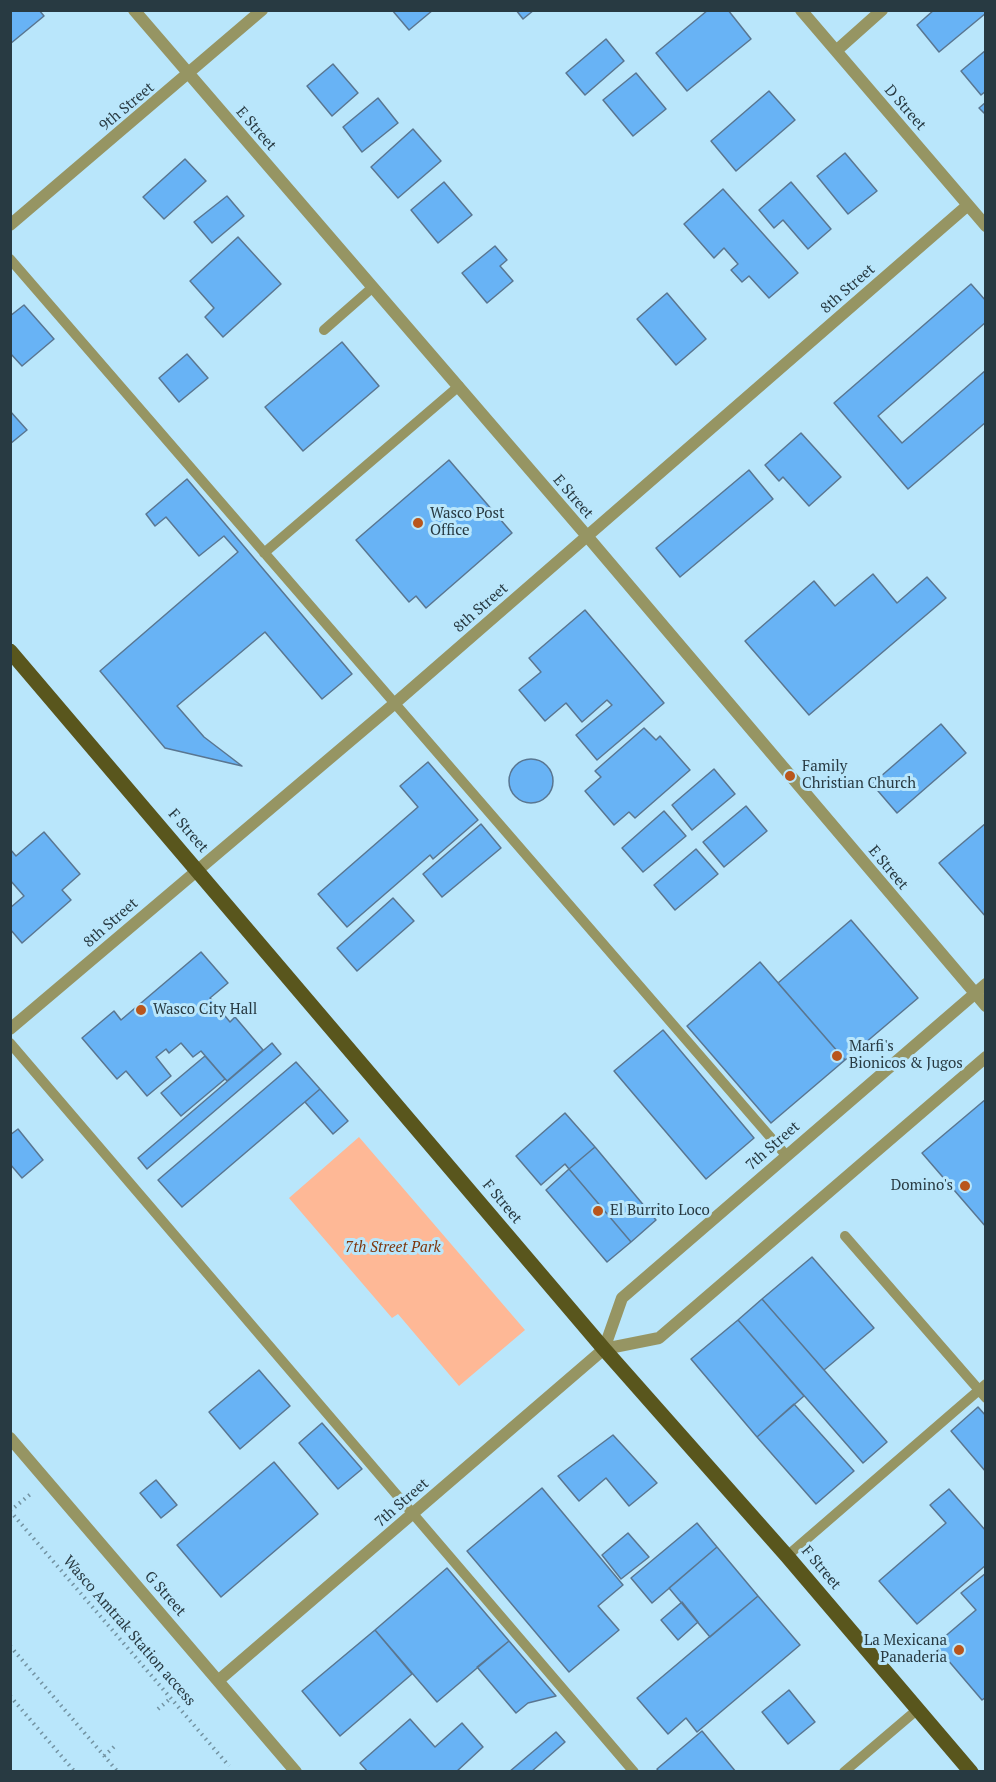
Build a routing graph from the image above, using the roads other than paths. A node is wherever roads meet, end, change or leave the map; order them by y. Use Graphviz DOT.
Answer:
graph roads {
  1 [pos="134,10"];
  2 [pos="262,10"];
  3 [pos="801,10"];
  4 [pos="882,10"];
  5 [pos="836,51"];
  6 [pos="189,74"];
  7 [pos="968,205"];
  8 [pos="10,225"];
  9 [pos="986,226"];
  10 [pos="10,260"];
  11 [pos="373,288"];
  12 [pos="324,330"];
  13 [pos="459,386"];
  14 [pos="587,536"];
  15 [pos="264,553"];
  16 [pos="10,651"];
  17 [pos="393,704"];
  18 [pos="197,869"];
  19 [pos="986,984"];
  20 [pos="974,993"];
  21 [pos="986,1006"];
  22 [pos="10,1029"];
  23 [pos="10,1043"];
  24 [pos="986,1057"];
  25 [pos="785,1154"];
  26 [pos="845,1236"];
  27 [pos="604,1349"];
  28 [pos="983,1391"];
  29 [pos="10,1438"];
  30 [pos="413,1513"];
  31 [pos="787,1556"];
  32 [pos="219,1680"];
  33 [pos="918,1709"];
  34 [pos="297,1772"];
  35 [pos="634,1772"];
  36 [pos="844,1772"];
  37 [pos="971,1772"];
  1 -- 6 [label="street, E Street"];
  2 -- 6 [label="street, 9th Street"];
  3 -- 5 [label="street, D Street"];
  4 -- 5 [label="street"];
  5 -- 7 [label="street, D Street"];
  6 -- 8 [label="street, 9th Street"];
  6 -- 11 [label="street, E Street"];
  7 -- 9 [label="street, D Street"];
  7 -- 14 [label="street, 8th Street"];
  10 -- 15 [label="lane"];
  11 -- 12 [label="lane"];
  11 -- 13 [label="street, E Street"];
  13 -- 14 [label="street, E Street"];
  13 -- 15 [label="lane"];
  14 -- 17 [label="street, 8th Street"];
  14 -- 20 [label="street, E Street"];
  15 -- 17 [label="lane"];
  16 -- 18 [label="main road, F Street"];
  17 -- 18 [label="street, 8th Street"];
  17 -- 25 [label="lane"];
  18 -- 22 [label="street, 8th Street"];
  18 -- 27 [label="main road, F Street"];
  19 -- 20 [label="street, 7th Street"];
  20 -- 21 [label="street, E Street"];
  20 -- 25 [label="street, 7th Street"];
  23 -- 30 [label="lane"];
  24 -- 27 [label="street, 7th Street"];
  25 -- 27 [label="street, 7th Street"];
  26 -- 28 [label="lane"];
  27 -- 30 [label="street, 7th Street"];
  27 -- 31 [label="main road, F Street"];
  28 -- 31 [label="lane"];
  29 -- 32 [label="street, G Street"];
  30 -- 32 [label="street, 7th Street"];
  30 -- 35 [label="lane"];
  31 -- 33 [label="main road, F Street"];
  32 -- 34 [label="street, G Street"];
  33 -- 36 [label="lane"];
  33 -- 37 [label="main road, F Street"];
}
